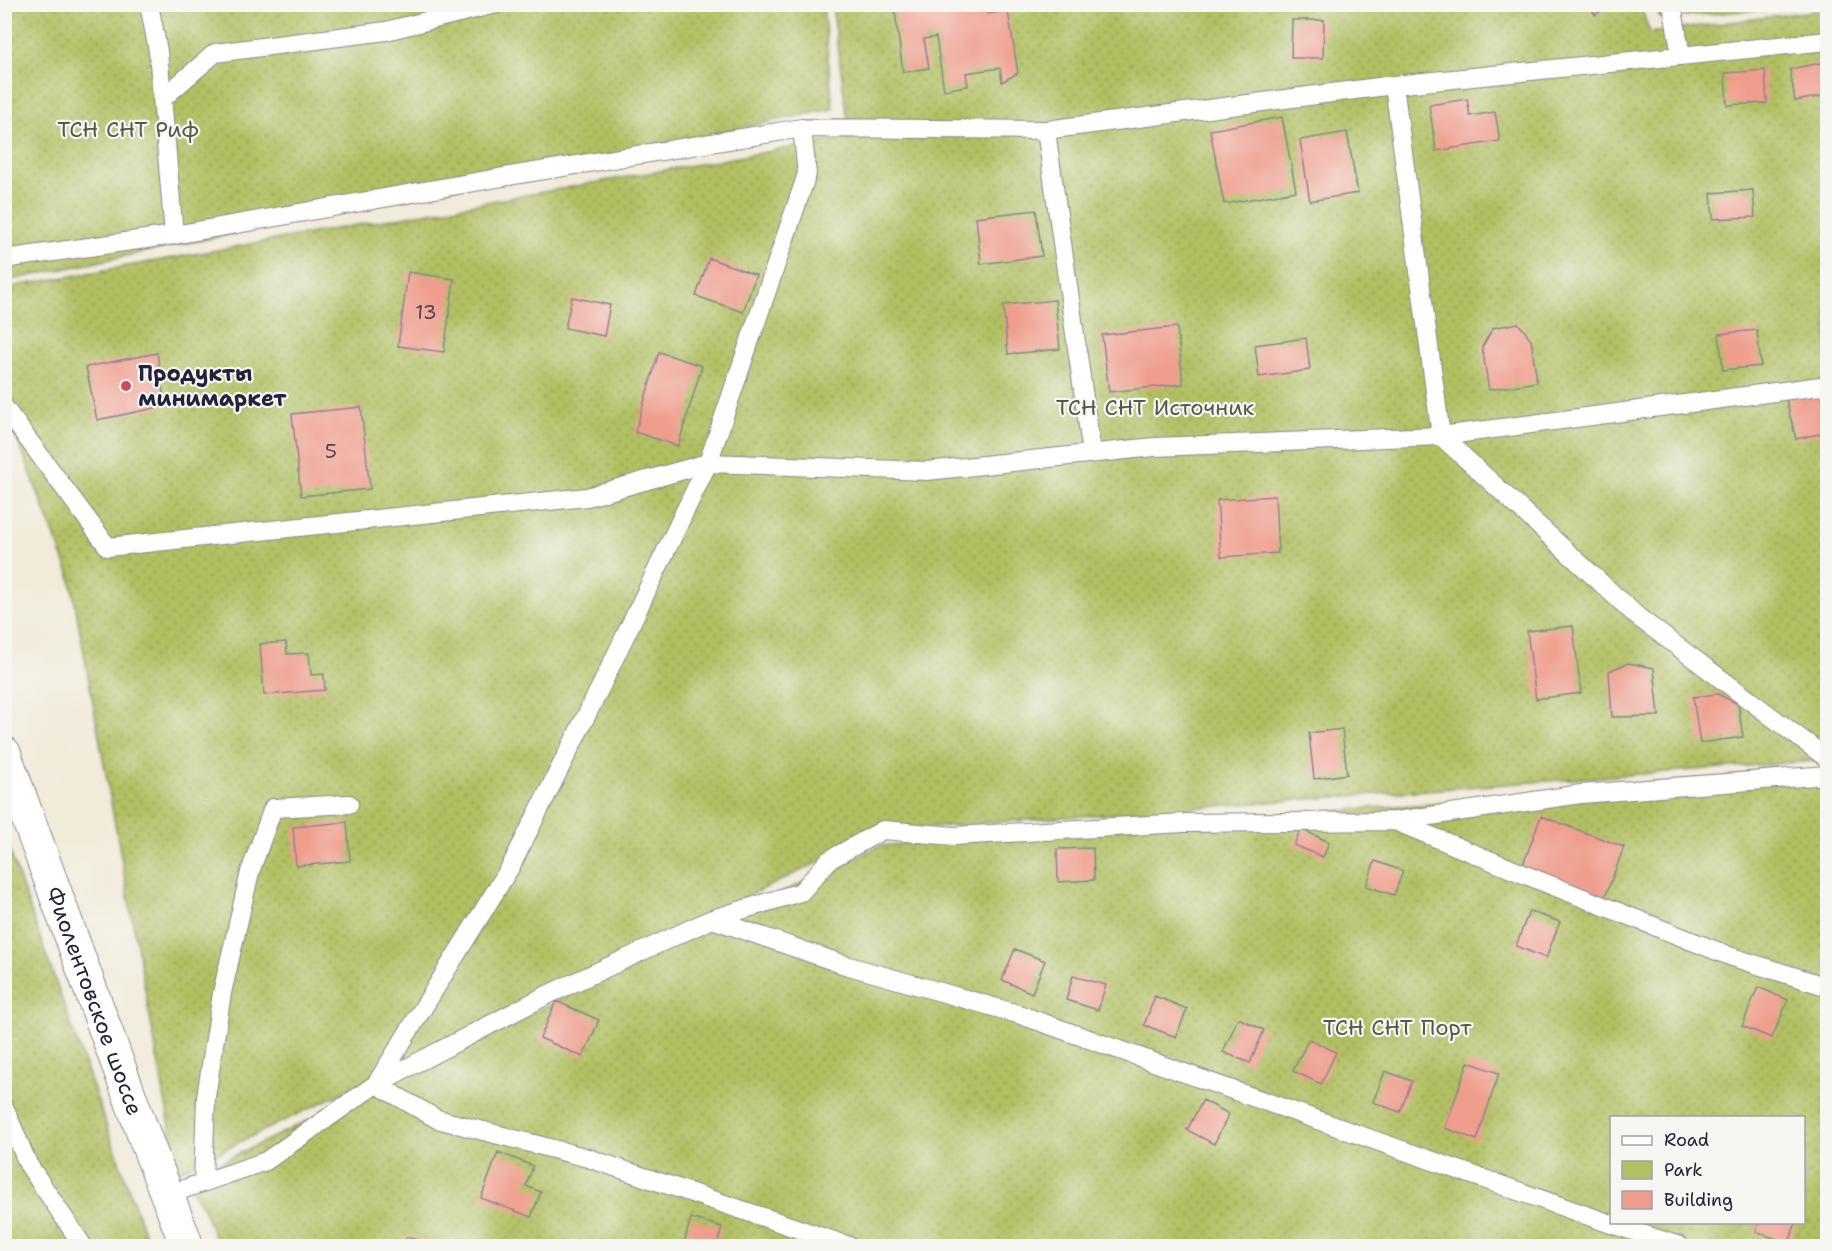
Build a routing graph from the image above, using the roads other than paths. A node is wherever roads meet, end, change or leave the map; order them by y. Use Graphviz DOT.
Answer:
graph roads {
  1 [pos="149,4"];
  2 [pos="1672,4"];
  3 [pos="488,5"];
  4 [pos="1827,41"];
  5 [pos="1681,56"];
  6 [pos="1394,85"];
  7 [pos="163,98"];
  8 [pos="802,128"];
  9 [pos="1046,130"];
  10 [pos="174,235"];
  11 [pos="4,259"];
  12 [pos="1827,385"];
  13 [pos="4,407"];
  14 [pos="1442,436"];
  15 [pos="1092,454"];
  16 [pos="708,463"];
  17 [pos="4,753"];
  18 [pos="1827,759"];
  19 [pos="1827,775"];
  20 [pos="349,804"];
  21 [pos="1396,821"];
  22 [pos="712,920"];
  23 [pos="1827,987"];
  24 [pos="376,1084"];
  25 [pos="4,1107"];
  26 [pos="203,1182"];
  27 [pos="167,1195"];
  28 [pos="1610,1224"];
  29 [pos="1611,1224"];
  30 [pos="83,1246"];
  31 [pos="187,1246"];
  32 [pos="849,1246"];
  33 [pos="1680,1246"];
  1 -- 7 [label="lane"];
  2 -- 5 [label="lane"];
  3 -- 7 [label="lane"];
  4 -- 5 [label="lane"];
  5 -- 6 [label="lane"];
  6 -- 9 [label="lane"];
  6 -- 14 [label="lane"];
  7 -- 10 [label="lane"];
  8 -- 9 [label="lane"];
  8 -- 10 [label="lane"];
  8 -- 16 [label="lane"];
  9 -- 15 [label="lane"];
  10 -- 11 [label="lane"];
  12 -- 14 [label="lane"];
  13 -- 16 [label="lane"];
  14 -- 15 [label="lane"];
  14 -- 18 [label="lane"];
  15 -- 16 [label="lane"];
  16 -- 24 [label="lane"];
  17 -- 27 [label="main road, Фиолентовское шоссе"];
  19 -- 21 [label="lane"];
  20 -- 26 [label="lane"];
  21 -- 22 [label="lane"];
  21 -- 23 [label="lane"];
  22 -- 24 [label="lane"];
  22 -- 28 [label="lane"];
  24 -- 26 [label="lane"];
  24 -- 32 [label="lane"];
  25 -- 30 [label="lane"];
  26 -- 27 [label="lane"];
  27 -- 31 [label="main road, Фиолентовское шоссе"];
  29 -- 33 [label="lane"];
}
